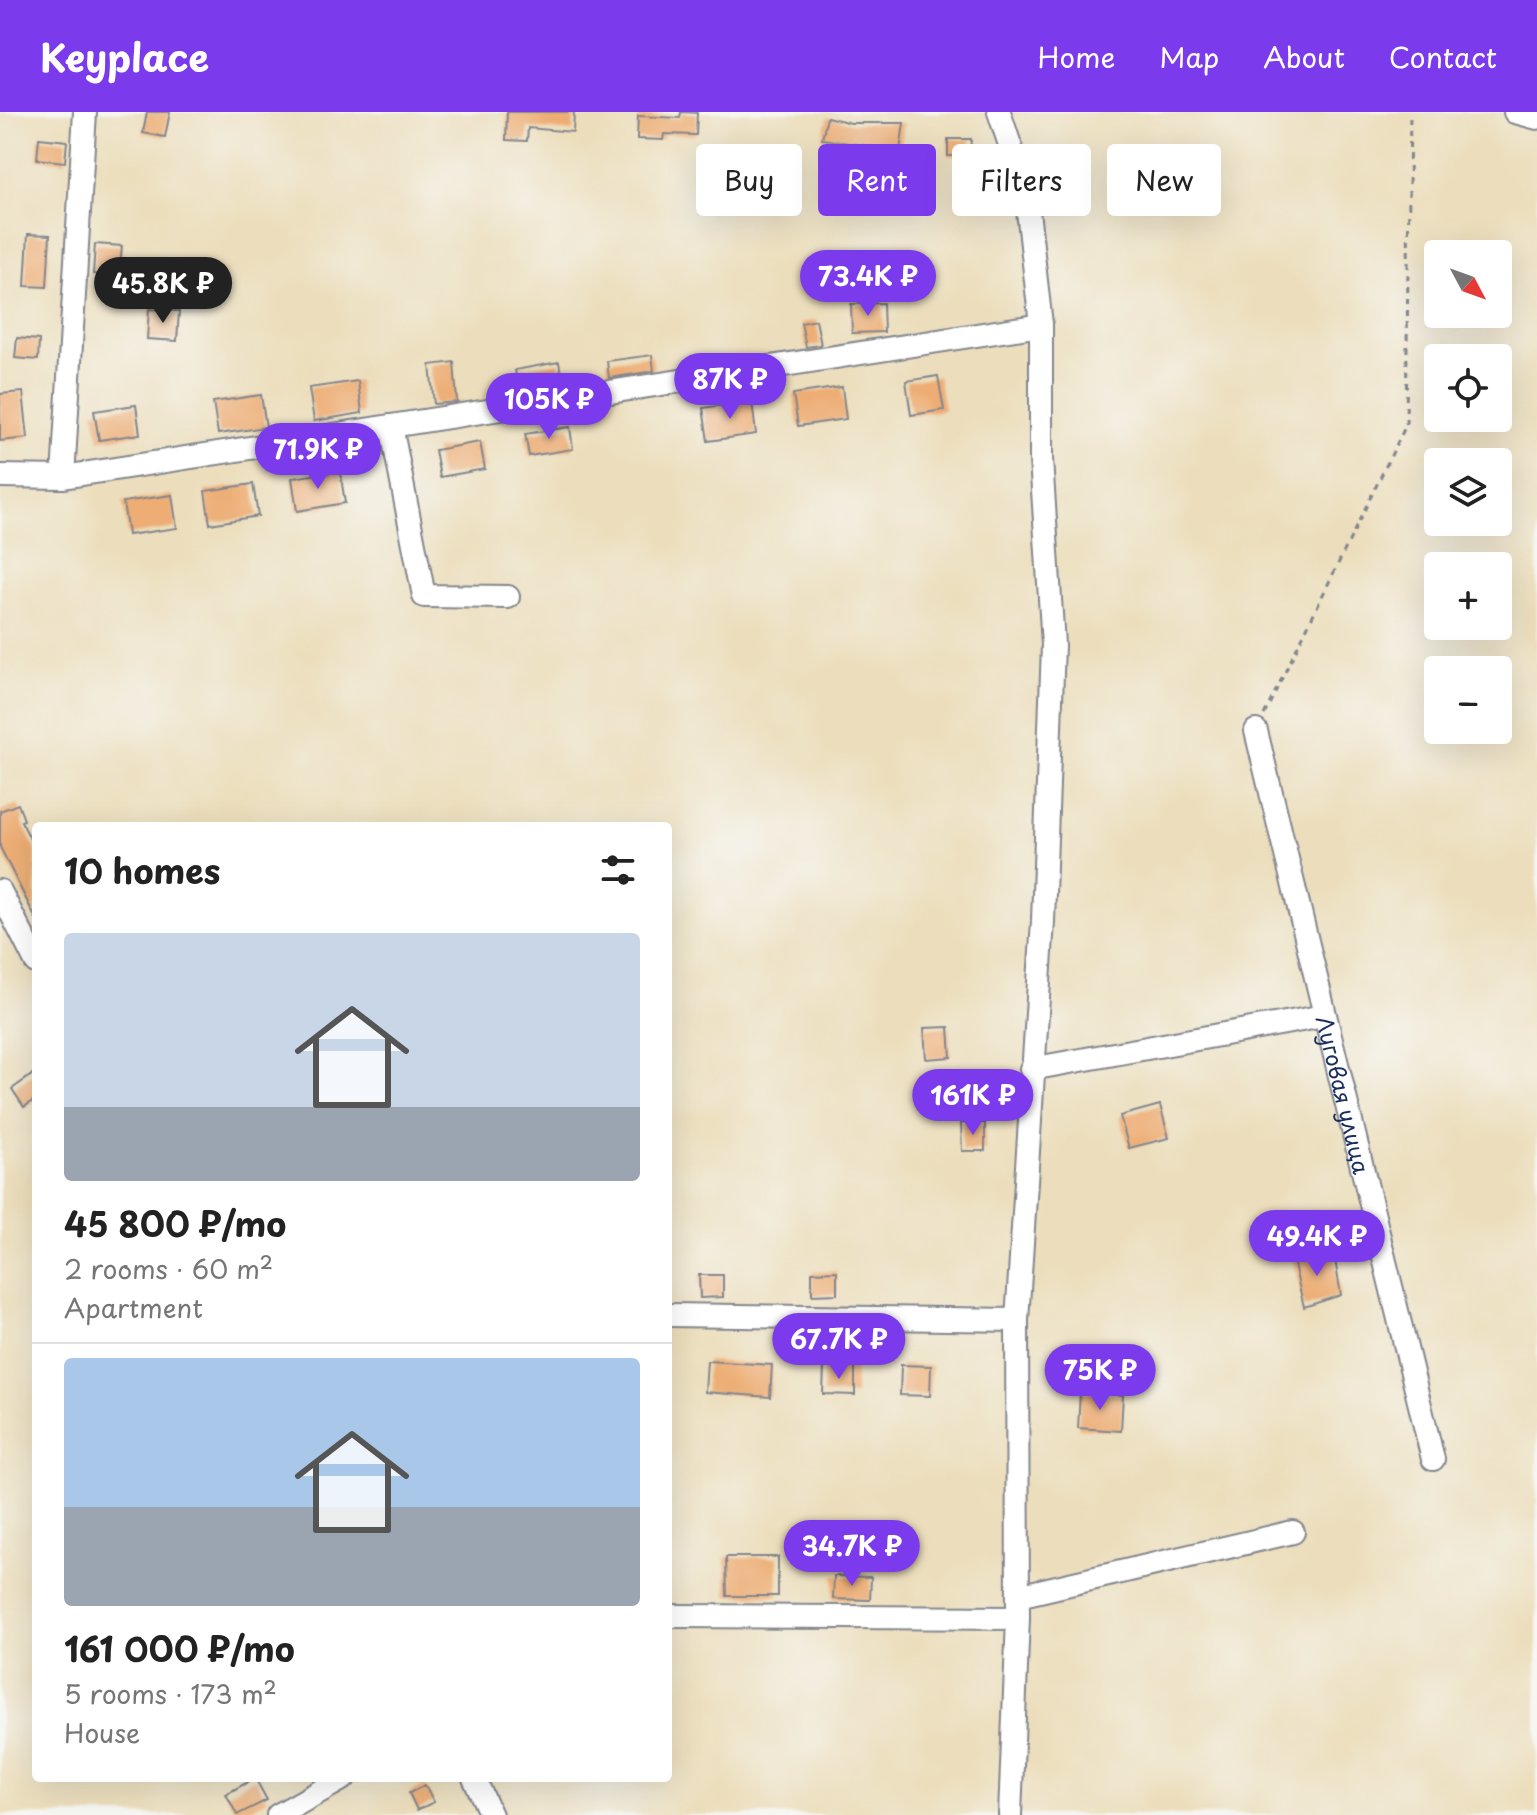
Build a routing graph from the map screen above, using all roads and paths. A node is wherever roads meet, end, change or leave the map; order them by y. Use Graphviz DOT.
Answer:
graph roads {
  1 [pos="85,112"];
  2 [pos="999,112"];
  3 [pos="1410,112"];
  4 [pos="1515,112"];
  5 [pos="1537,118"];
  6 [pos="1041,325"];
  7 [pos="391,426"];
  8 [pos="0,476"];
  9 [pos="63,477"];
  10 [pos="508,597"];
  11 [pos="1256,731"];
  12 [pos="0,891"];
  13 [pos="7,927"];
  14 [pos="32,957"];
  15 [pos="1324,1016"];
  16 [pos="1031,1069"];
  17 [pos="672,1315"];
  18 [pos="1017,1320"];
  19 [pos="1433,1459"];
  20 [pos="1293,1532"];
  21 [pos="1018,1607"];
  22 [pos="672,1616"];
  23 [pos="337,1782"];
  24 [pos="476,1782"];
  25 [pos="278,1815"];
  26 [pos="491,1815"];
  27 [pos="1010,1815"];
  1 -- 9 [label="street"];
  2 -- 6 [label="street"];
  3 -- 11 [label="path"];
  4 -- 5 [label="street"];
  6 -- 7 [label="street"];
  6 -- 16 [label="street"];
  7 -- 9 [label="street"];
  7 -- 10 [label="street"];
  8 -- 9 [label="street"];
  11 -- 15 [label="street, Луговая улица"];
  12 -- 13 [label="street"];
  13 -- 14 [label="street"];
  15 -- 16 [label="street"];
  15 -- 19 [label="street, Луговая улица"];
  16 -- 18 [label="street"];
  17 -- 18 [label="street"];
  18 -- 21 [label="street"];
  20 -- 21 [label="street"];
  21 -- 22 [label="street"];
  21 -- 27 [label="street"];
  23 -- 25 [label="street"];
  24 -- 26 [label="street"];
}
